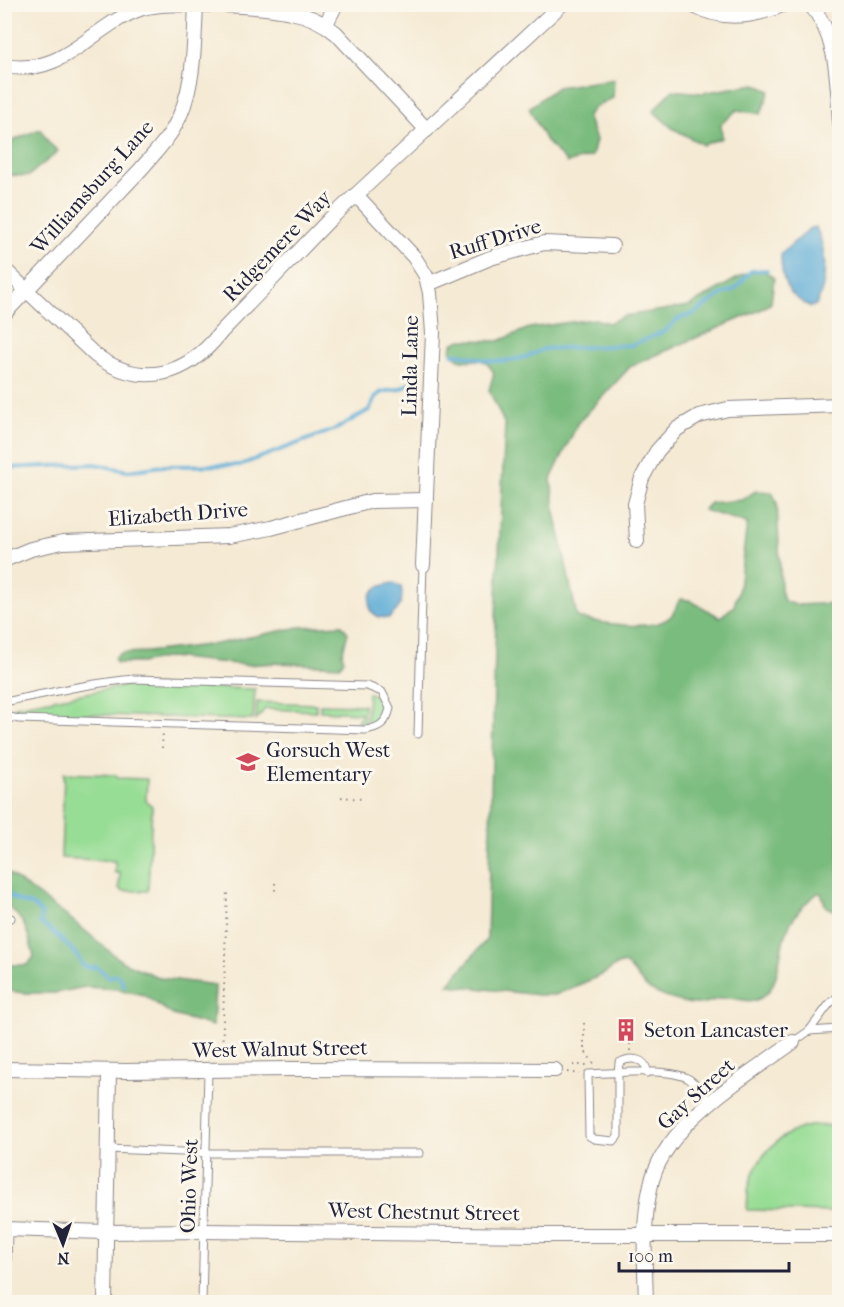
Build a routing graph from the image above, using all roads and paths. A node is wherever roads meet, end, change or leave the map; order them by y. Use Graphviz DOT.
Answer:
graph roads {
  1 [pos="336,4"];
  2 [pos="562,4"];
  3 [pos="689,4"];
  4 [pos="785,4"];
  5 [pos="810,4"];
  6 [pos="196,5"];
  7 [pos="326,24"];
  8 [pos="4,66"];
  9 [pos="840,123"];
  10 [pos="427,129"];
  11 [pos="356,195"];
  12 [pos="612,246"];
  13 [pos="4,269"];
  14 [pos="428,284"];
  15 [pos="27,290"];
  16 [pos="4,314"];
  17 [pos="840,405"];
  18 [pos="426,500"];
  19 [pos="637,541"];
  20 [pos="4,560"];
  21 [pos="423,565"];
  22 [pos="4,702"];
  23 [pos="4,716"];
  24 [pos="163,731"];
  25 [pos="418,734"];
  26 [pos="162,748"];
  27 [pos="341,797"];
  28 [pos="362,799"];
  29 [pos="275,883"];
  30 [pos="227,890"];
  31 [pos="275,892"];
  32 [pos="840,996"];
  33 [pos="584,1023"];
  34 [pos="840,1029"];
  35 [pos="809,1031"];
  36 [pos="793,1042"];
  37 [pos="222,1057"];
  38 [pos="4,1069"];
  39 [pos="555,1070"];
  40 [pos="110,1071"];
  41 [pos="208,1071"];
  42 [pos="618,1073"];
  43 [pos="647,1073"];
  44 [pos="588,1074"];
  45 [pos="596,1074"];
  46 [pos="711,1103"];
  47 [pos="108,1149"];
  48 [pos="207,1153"];
  49 [pos="420,1153"];
  50 [pos="6,1229"];
  51 [pos="204,1231"];
  52 [pos="106,1232"];
  53 [pos="644,1234"];
  54 [pos="840,1235"];
  55 [pos="6,1302"];
  56 [pos="105,1302"];
  57 [pos="202,1302"];
  58 [pos="646,1302"];
  1 -- 7 [label="street"];
  2 -- 10 [label="street, Ridgemere Way"];
  3 -- 4 [label="street"];
  5 -- 9 [label="street"];
  6 -- 7 [label="street"];
  6 -- 8 [label="street"];
  6 -- 15 [label="street, Williamsburg Lane"];
  7 -- 10 [label="street"];
  10 -- 11 [label="street, Ridgemere Way"];
  11 -- 14 [label="street, Linda Lane"];
  11 -- 15 [label="street, Ridgemere Way"];
  12 -- 14 [label="street, Ruff Drive"];
  13 -- 15 [label="street, Ridgemere Way"];
  14 -- 18 [label="street, Linda Lane"];
  15 -- 16 [label="street, Williamsburg Lane"];
  17 -- 19 [label="street"];
  18 -- 20 [label="street, Elizabeth Drive"];
  18 -- 21 [label="street, Linda Lane"];
  21 -- 25 [label="lane"];
  22 -- 23 [label="lane"];
  24 -- 26 [label="path"];
  27 -- 28 [label="path"];
  29 -- 31 [label="path"];
  30 -- 37 [label="path"];
  32 -- 35 [label="lane"];
  33 -- 45 [label="path"];
  34 -- 35 [label="lane"];
  35 -- 36 [label="lane"];
  36 -- 46 [label="street, Gay Street"];
  38 -- 40 [label="street, West Walnut Street"];
  39 -- 41 [label="street, West Walnut Street"];
  39 -- 44 [label="path"];
  40 -- 41 [label="street, West Walnut Street"];
  40 -- 47 [label="street"];
  41 -- 48 [label="lane, Ohio West"];
  42 -- 43 [label="lane"];
  42 -- 43 [label="lane"];
  42 -- 44 [label="lane"];
  42 -- 45 [label="lane"];
  43 -- 46 [label="lane"];
  44 -- 45 [label="lane"];
  46 -- 53 [label="street, Gay Street"];
  47 -- 48 [label="lane"];
  47 -- 52 [label="street"];
  48 -- 49 [label="lane"];
  48 -- 51 [label="lane, Ohio West"];
  50 -- 52 [label="street, West Chestnut Street"];
  50 -- 55 [label="lane"];
  51 -- 52 [label="street, West Chestnut Street"];
  51 -- 53 [label="street, West Chestnut Street"];
  51 -- 57 [label="lane, Ohio West"];
  52 -- 56 [label="street"];
  53 -- 54 [label="street, West Chestnut Street"];
  53 -- 58 [label="street, Gay Street"];
}
